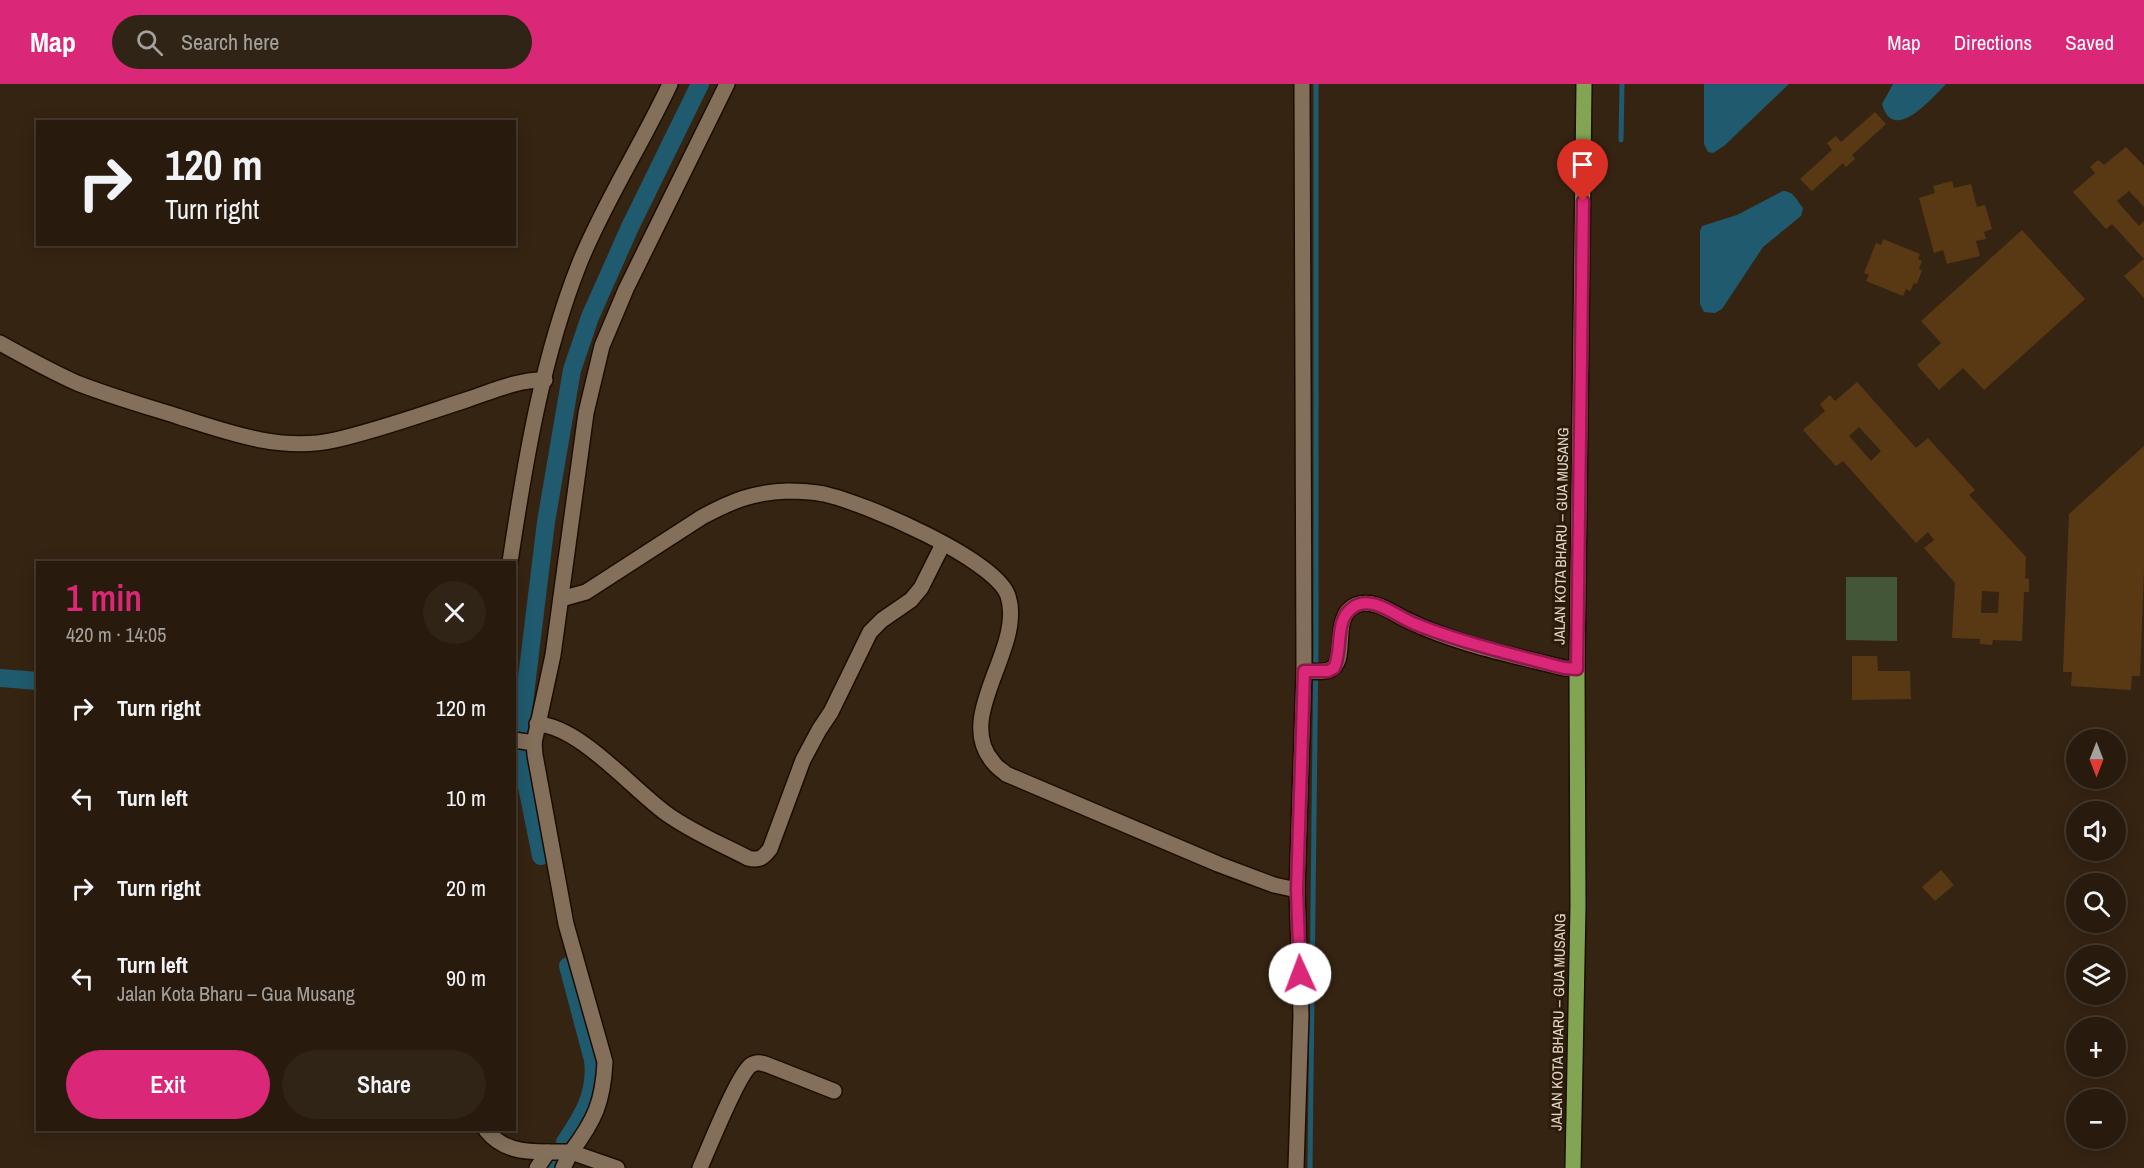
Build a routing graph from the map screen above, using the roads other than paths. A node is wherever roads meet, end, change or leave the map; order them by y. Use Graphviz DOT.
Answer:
graph roads {
  1 [pos="670,84"];
  2 [pos="727,84"];
  3 [pos="1302,84"];
  4 [pos="1584,84"];
  5 [pos="0,343"];
  6 [pos="544,380"];
  7 [pos="943,544"];
  8 [pos="510,561"];
  9 [pos="561,599"];
  10 [pos="1577,669"];
  11 [pos="1307,671"];
  12 [pos="537,724"];
  13 [pos="516,740"];
  14 [pos="534,743"];
  15 [pos="1297,890"];
  16 [pos="834,1091"];
  17 [pos="487,1131"];
  18 [pos="548,1152"];
  19 [pos="571,1152"];
  20 [pos="537,1168"];
  21 [pos="563,1168"];
  22 [pos="617,1168"];
  23 [pos="700,1168"];
  24 [pos="1296,1168"];
  25 [pos="1573,1168"];
  1 -- 6 [label="street"];
  2 -- 9 [label="street"];
  3 -- 11 [label="street"];
  4 -- 10 [label="main road, JALAN KOTA BHARU – GUA MUSANG"];
  5 -- 6 [label="street"];
  6 -- 8 [label="street"];
  7 -- 9 [label="street"];
  7 -- 12 [label="street"];
  7 -- 15 [label="street"];
  9 -- 12 [label="street"];
  10 -- 11 [label="street"];
  10 -- 25 [label="main road, JALAN KOTA BHARU – GUA MUSANG"];
  11 -- 15 [label="street"];
  12 -- 14 [label="street"];
  13 -- 14 [label="street"];
  14 -- 19 [label="street"];
  15 -- 24 [label="street"];
  16 -- 23 [label="street"];
  17 -- 18 [label="street"];
  18 -- 19 [label="street"];
  18 -- 20 [label="street"];
  19 -- 21 [label="street"];
  19 -- 22 [label="street"];
}
